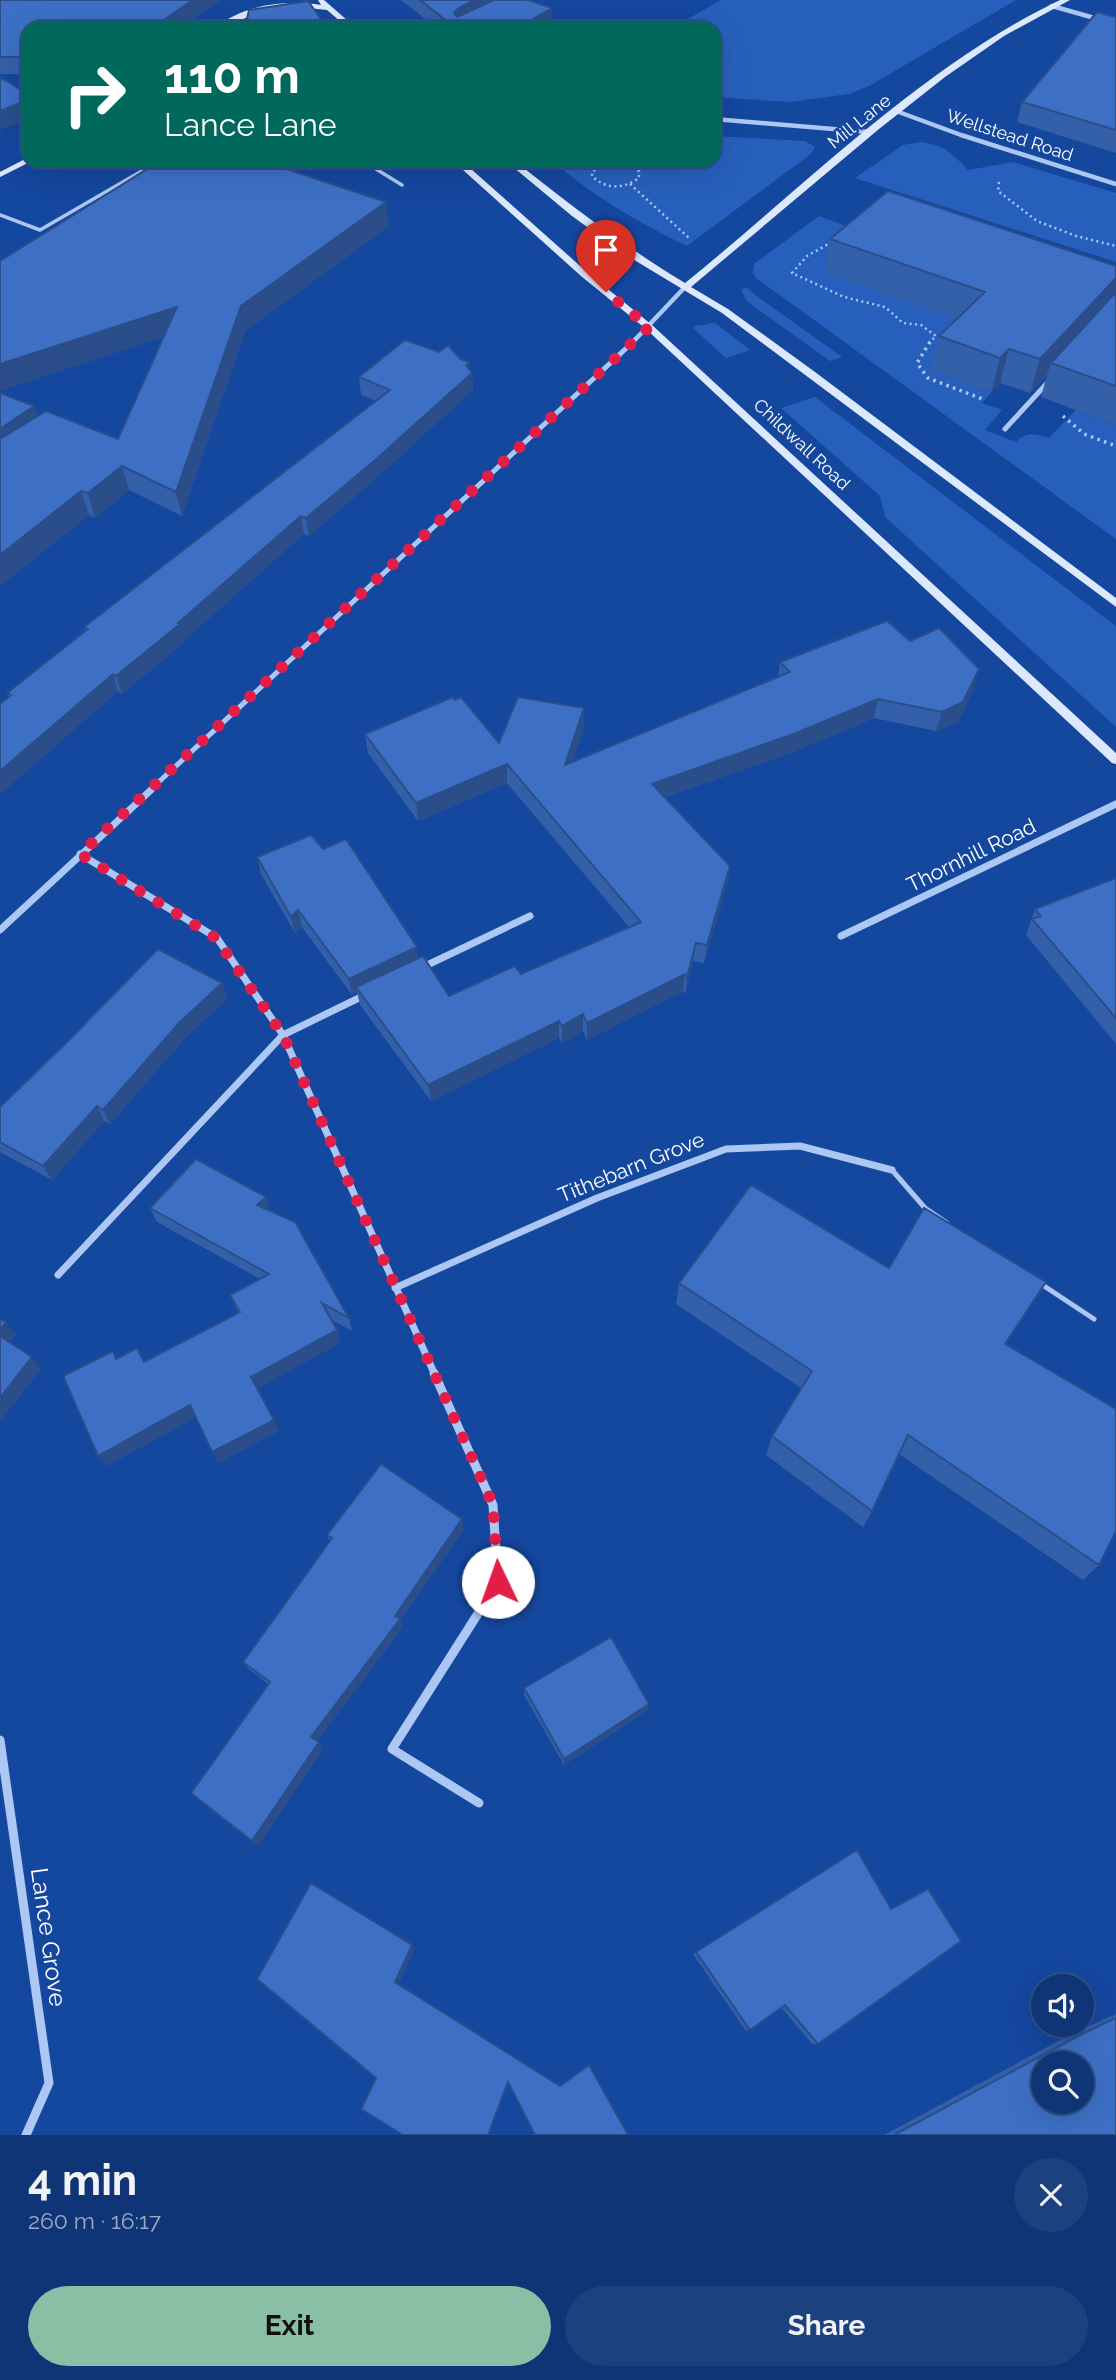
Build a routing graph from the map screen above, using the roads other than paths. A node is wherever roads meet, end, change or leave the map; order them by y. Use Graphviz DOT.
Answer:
graph roads {
  1 [pos="320,0"];
  2 [pos="1066,0"];
  3 [pos="248,2"];
  4 [pos="1052,6"];
  5 [pos="328,8"];
  6 [pos="234,18"];
  7 [pos="230,21"];
  8 [pos="344,21"];
  9 [pos="1116,24"];
  10 [pos="896,111"];
  11 [pos="721,120"];
  12 [pos="869,132"];
  13 [pos="21,164"];
  14 [pos="147,168"];
  15 [pos="374,168"];
  16 [pos="465,168"];
  17 [pos="519,168"];
  18 [pos="0,175"];
  19 [pos="1116,184"];
  20 [pos="402,185"];
  21 [pos="0,215"];
  22 [pos="685,286"];
  23 [pos="649,327"];
  24 [pos="1054,375"];
  25 [pos="1005,429"];
  26 [pos="1116,603"];
  27 [pos="1116,760"];
  28 [pos="1116,804"];
  29 [pos="80,854"];
  30 [pos="530,916"];
  31 [pos="0,930"];
  32 [pos="841,936"];
  33 [pos="419,970"];
  34 [pos="369,993"];
  35 [pos="283,1035"];
  36 [pos="892,1170"];
  37 [pos="959,1230"];
  38 [pos="58,1275"];
  39 [pos="1027,1275"];
  40 [pos="395,1288"];
  41 [pos="1094,1320"];
  42 [pos="0,1740"];
  43 [pos="479,1803"];
  44 [pos="26,2135"];
  1 -- 5 [label="main road"];
  2 -- 4 [label="main road, Mill Lane"];
  3 -- 6 [label="main road"];
  4 -- 9 [label="street"];
  4 -- 10 [label="main road, Mill Lane"];
  5 -- 6 [label="main road"];
  5 -- 8 [label="main road"];
  6 -- 7 [label="main road"];
  10 -- 12 [label="main road, Mill Lane"];
  10 -- 19 [label="street, Wellstead Road"];
  11 -- 12 [label="street"];
  12 -- 22 [label="main road, Mill Lane"];
  13 -- 18 [label="main road"];
  14 -- 21 [label="lane"];
  15 -- 20 [label="lane"];
  16 -- 23 [label="main road, Childwall Road"];
  17 -- 22 [label="main road"];
  22 -- 23 [label="street"];
  22 -- 26 [label="main road"];
  23 -- 27 [label="main road, Childwall Road"];
  23 -- 29 [label="street"];
  24 -- 25 [label="street"];
  28 -- 32 [label="street, Thornhill Road"];
  29 -- 31 [label="street"];
  29 -- 35 [label="street"];
  30 -- 33 [label="street"];
  34 -- 35 [label="street"];
  35 -- 38 [label="street"];
  35 -- 40 [label="street"];
  36 -- 37 [label="lane"];
  36 -- 40 [label="street, Tithebarn Grove"];
  39 -- 41 [label="lane"];
  40 -- 43 [label="street"];
  42 -- 44 [label="street, Lance Grove"];
}
